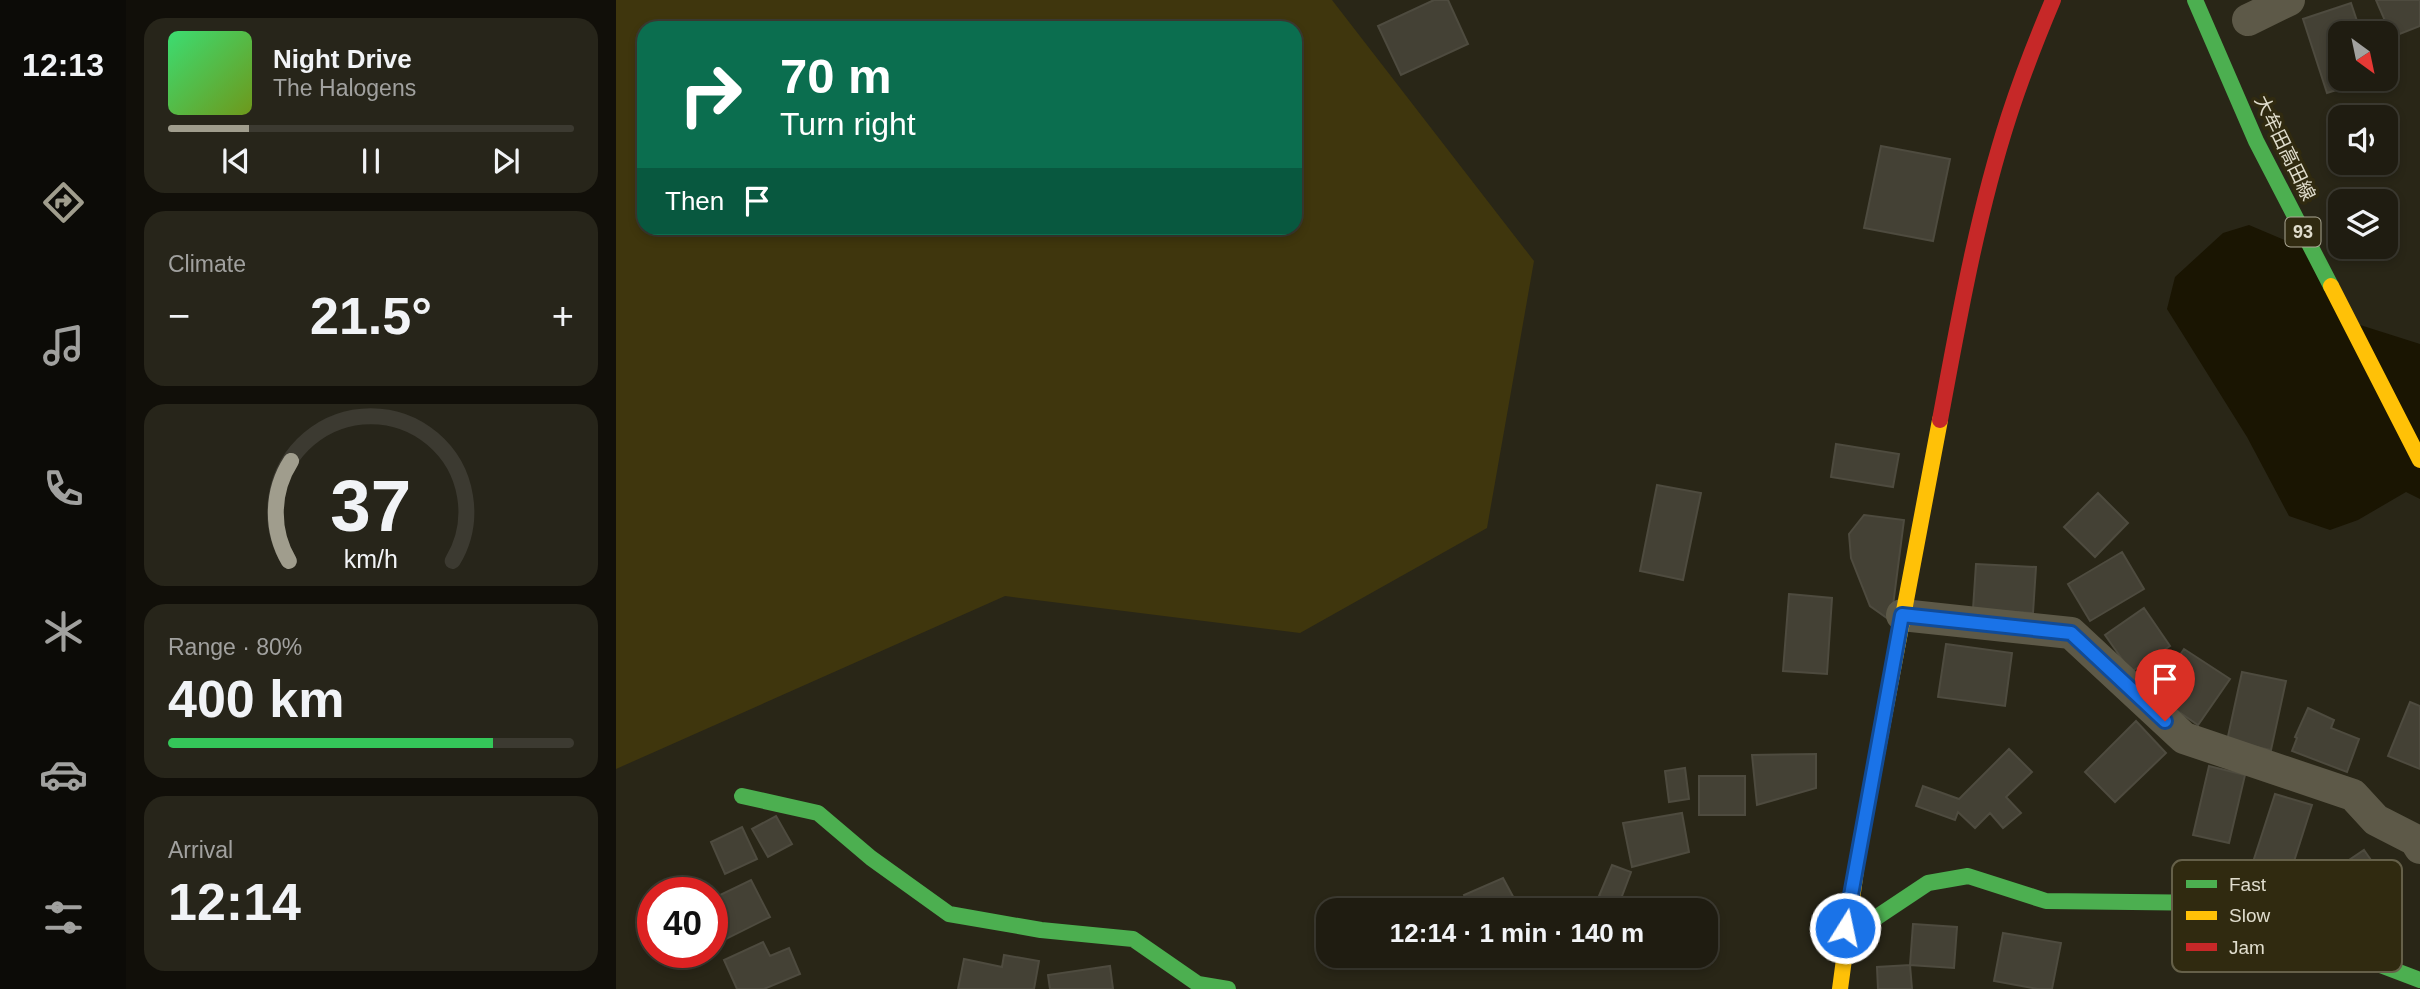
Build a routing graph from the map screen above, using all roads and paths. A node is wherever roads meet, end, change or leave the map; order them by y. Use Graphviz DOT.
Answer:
graph roads {
  1 [pos="2053,0"];
  2 [pos="2195,0"];
  3 [pos="2289,0"];
  4 [pos="2248,20"];
  5 [pos="2420,460"];
  6 [pos="1902,615"];
  7 [pos="742,796"];
  8 [pos="2420,848"];
  9 [pos="2172,902"];
  10 [pos="1845,928"];
  11 [pos="2401,972"];
  12 [pos="2420,979"];
  13 [pos="1228,989"];
  14 [pos="1840,989"];
  1 -- 6 [label="street"];
  2 -- 5 [label="street, 大牟田高田線 / 93"];
  3 -- 4 [label="street"];
  6 -- 8 [label="street"];
  6 -- 10 [label="street"];
  7 -- 13 [label="street"];
  9 -- 10 [label="street"];
  10 -- 14 [label="street"];
  11 -- 12 [label="street"];
}
